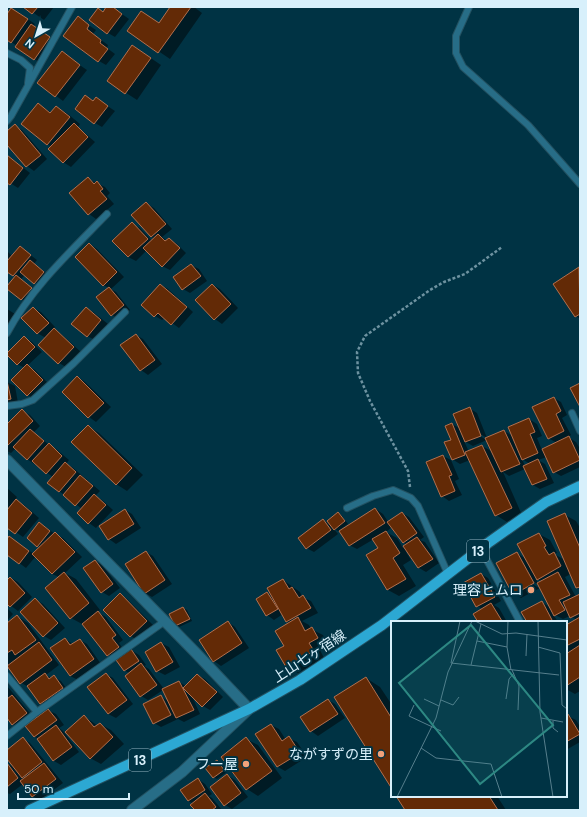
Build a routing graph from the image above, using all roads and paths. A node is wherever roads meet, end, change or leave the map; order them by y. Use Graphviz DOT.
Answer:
graph roads {
  1 [pos="72,7"];
  2 [pos="469,7"];
  3 [pos="7,52"];
  4 [pos="28,85"];
  5 [pos="7,121"];
  6 [pos="580,184"];
  7 [pos="107,214"];
  8 [pos="502,247"];
  9 [pos="125,312"];
  10 [pos="7,333"];
  11 [pos="7,406"];
  12 [pos="572,413"];
  13 [pos="580,431"];
  14 [pos="7,460"];
  15 [pos="580,486"];
  16 [pos="411,498"];
  17 [pos="347,508"];
  18 [pos="480,549"];
  19 [pos="448,574"];
  20 [pos="165,621"];
  21 [pos="519,621"];
  22 [pos="7,676"];
  23 [pos="249,709"];
  24 [pos="37,712"];
  25 [pos="7,736"];
  26 [pos="30,810"];
  27 [pos="132,810"];
  1 -- 4 [label="lane"];
  2 -- 6 [label="lane"];
  3 -- 4 [label="lane"];
  4 -- 5 [label="lane"];
  7 -- 10 [label="lane"];
  8 -- 16 [label="path"];
  9 -- 11 [label="lane"];
  12 -- 13 [label="lane"];
  14 -- 20 [label="street"];
  15 -- 18 [label="main road, 上山七ヶ宿線 / 13"];
  16 -- 17 [label="lane"];
  16 -- 19 [label="lane"];
  18 -- 19 [label="main road, 上山七ヶ宿線 / 13"];
  18 -- 21 [label="lane"];
  19 -- 23 [label="main road, 上山七ヶ宿線 / 13"];
  20 -- 23 [label="street"];
  20 -- 24 [label="lane"];
  22 -- 24 [label="lane"];
  23 -- 26 [label="main road, 上山七ヶ宿線 / 13"];
  23 -- 27 [label="street"];
  24 -- 25 [label="lane"];
}
